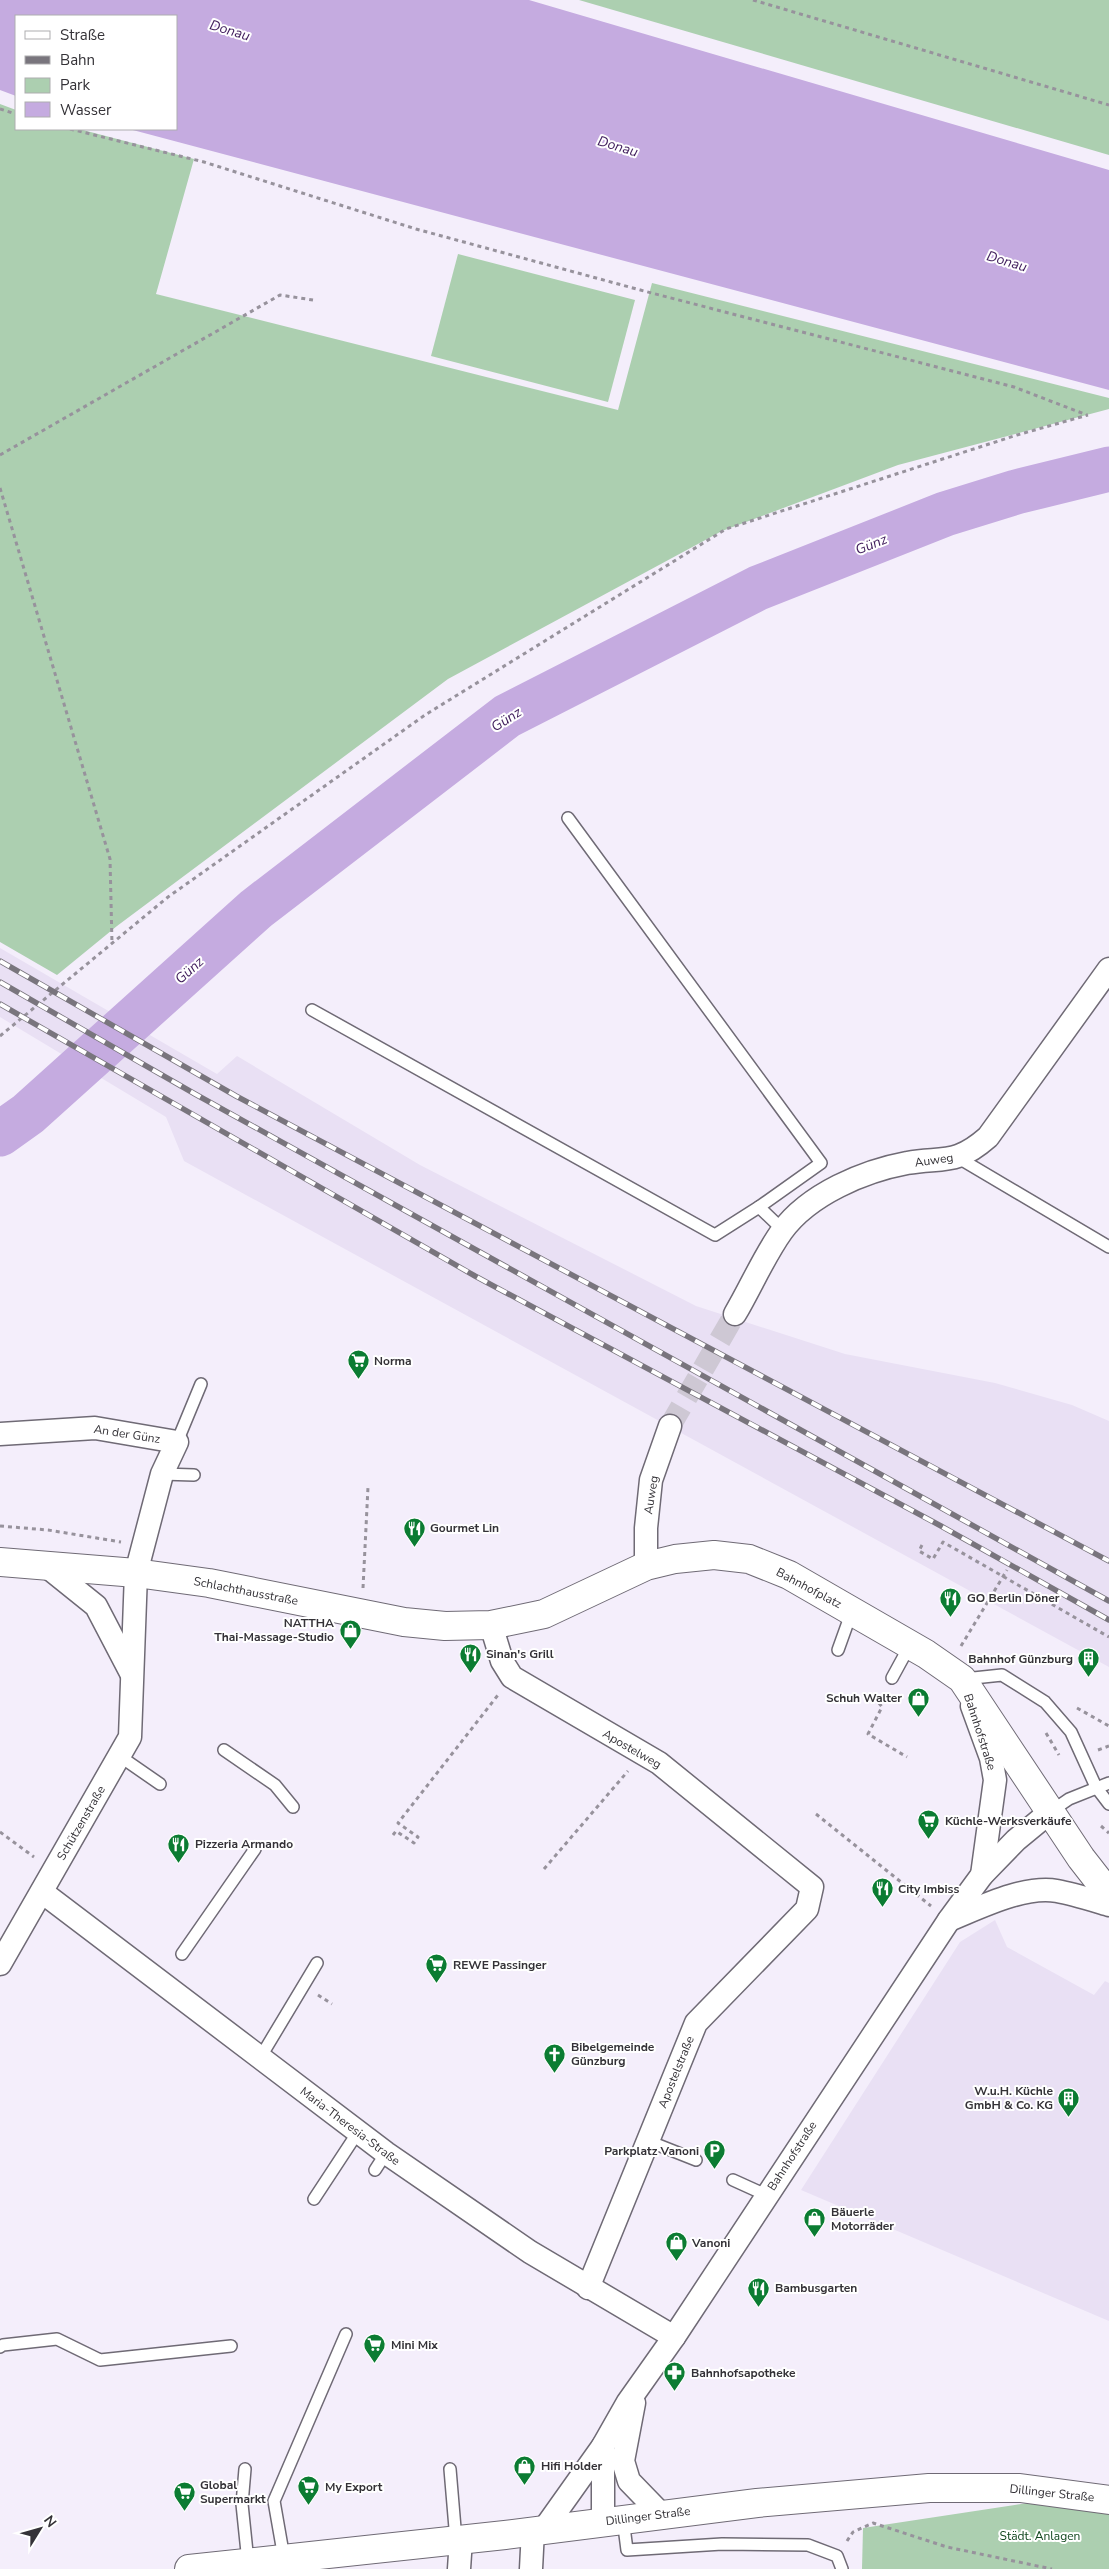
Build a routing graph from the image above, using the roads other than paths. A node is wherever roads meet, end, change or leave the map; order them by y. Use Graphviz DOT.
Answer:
graph roads {
  1 [pos="568,818"];
  2 [pos="1109,969"];
  3 [pos="312,1010"];
  4 [pos="957,1157"];
  5 [pos="759,1207"];
  6 [pos="783,1230"];
  7 [pos="1109,1247"];
  8 [pos="735,1314"];
  9 [pos="201,1384"];
  10 [pos="670,1426"];
  11 [pos="0,1434"];
  12 [pos="177,1442"];
  13 [pos="162,1474"];
  14 [pos="194,1475"];
  15 [pos="0,1562"];
  16 [pos="45,1565"];
  17 [pos="646,1566"];
  18 [pos="136,1573"];
  19 [pos="852,1611"];
  20 [pos="491,1625"];
  21 [pos="910,1645"];
  22 [pos="838,1650"];
  23 [pos="132,1674"];
  24 [pos="892,1678"];
  25 [pos="962,1679"];
  26 [pos="224,1750"];
  27 [pos="121,1757"];
  28 [pos="1109,1783"];
  29 [pos="160,1784"];
  30 [pos="1096,1787"];
  31 [pos="1109,1804"];
  32 [pos="293,1807"];
  33 [pos="1050,1812"];
  34 [pos="255,1850"];
  35 [pos="982,1875"];
  36 [pos="812,1887"];
  37 [pos="42,1892"];
  38 [pos="1109,1894"];
  39 [pos="1109,1905"];
  40 [pos="949,1920"];
  41 [pos="182,1954"];
  42 [pos="317,1962"];
  43 [pos="0,1964"];
  44 [pos="260,2058"];
  45 [pos="358,2132"];
  46 [pos="648,2141"];
  47 [pos="696,2160"];
  48 [pos="733,2180"];
  49 [pos="766,2195"];
  50 [pos="314,2200"];
  51 [pos="588,2288"];
  52 [pos="346,2334"];
  53 [pos="674,2337"];
  54 [pos="230,2346"];
  55 [pos="0,2347"];
  56 [pos="636,2391"];
  57 [pos="603,2446"];
  58 [pos="245,2469"];
  59 [pos="450,2469"];
  60 [pos="1109,2500"];
  61 [pos="661,2514"];
  62 [pos="613,2520"];
  63 [pos="539,2529"];
  64 [pos="458,2539"];
  65 [pos="284,2558"];
  66 [pos="248,2562"];
  67 [pos="189,2569"];
  68 [pos="459,2569"];
  69 [pos="532,2569"];
  70 [pos="842,2569"];
  1 -- 5 [label="lane"];
  2 -- 4 [label="street, Auweg"];
  3 -- 5 [label="lane"];
  4 -- 6 [label="street, Auweg"];
  4 -- 7 [label="lane"];
  5 -- 6 [label="lane"];
  6 -- 8 [label="street, Auweg"];
  9 -- 12 [label="lane"];
  10 -- 17 [label="street, Auweg"];
  11 -- 12 [label="street, An der Günz"];
  12 -- 13 [label="street, An der Günz"];
  13 -- 14 [label="lane"];
  13 -- 18 [label="street, An der Günz"];
  15 -- 16 [label="main road, Schlachthausstraße"];
  16 -- 18 [label="main road, Schlachthausstraße"];
  16 -- 23 [label="street, Schützenstraße"];
  17 -- 19 [label="main road, Bahnhofplatz"];
  17 -- 20 [label="main road, Bahnhofplatz"];
  18 -- 20 [label="main road, Schlachthausstraße"];
  18 -- 23 [label="street, Schützenstraße"];
  19 -- 21 [label="main road, Bahnhofplatz"];
  19 -- 22 [label="lane"];
  20 -- 36 [label="street, Apostelweg"];
  21 -- 24 [label="lane"];
  21 -- 25 [label="main road, Bahnhofplatz"];
  23 -- 27 [label="street, Schützenstraße"];
  25 -- 30 [label="lane"];
  25 -- 33 [label="main road, Bahnhofplatz"];
  25 -- 35 [label="street, Bahnhofstraße"];
  26 -- 32 [label="lane"];
  27 -- 29 [label="lane"];
  27 -- 37 [label="street, Schützenstraße"];
  28 -- 30 [label="lane"];
  30 -- 31 [label="lane"];
  30 -- 33 [label="lane"];
  33 -- 35 [label="street, Bahnhofstraße"];
  33 -- 38 [label="main road, Bahnhofplatz"];
  34 -- 41 [label="lane"];
  35 -- 40 [label="street, Bahnhofstraße"];
  36 -- 46 [label="street, Apostelstraße"];
  37 -- 43 [label="street, Schützenstraße"];
  37 -- 44 [label="street, Maria-Theresia-Straße"];
  39 -- 40 [label="street"];
  40 -- 49 [label="street, Bahnhofstraße"];
  42 -- 44 [label="lane"];
  44 -- 45 [label="street, Maria-Theresia-Straße"];
  45 -- 50 [label="lane"];
  45 -- 51 [label="street, Maria-Theresia-Straße"];
  46 -- 47 [label="lane"];
  46 -- 51 [label="street, Apostelstraße"];
  48 -- 49 [label="lane"];
  49 -- 53 [label="street, Bahnhofstraße"];
  51 -- 53 [label="street, Maria-Theresia-Straße"];
  52 -- 65 [label="lane"];
  53 -- 56 [label="street, Bahnhofstraße"];
  54 -- 55 [label="lane"];
  56 -- 57 [label="street, Bahnhofstraße"];
  56 -- 61 [label="street, Bahnhofstraße"];
  57 -- 62 [label="street"];
  57 -- 63 [label="street, Bahnhofstraße"];
  58 -- 66 [label="lane"];
  59 -- 64 [label="lane"];
  60 -- 61 [label="main road, Dillinger Straße"];
  61 -- 62 [label="main road, Dillinger Straße"];
  62 -- 63 [label="main road, Dillinger Straße"];
  62 -- 70 [label="lane"];
  63 -- 64 [label="main road, Dillinger Straße"];
  63 -- 69 [label="street"];
  64 -- 65 [label="main road, Dillinger Straße"];
  64 -- 68 [label="street"];
  65 -- 66 [label="main road, Dillinger Straße"];
  66 -- 67 [label="main road, Dillinger Straße"];
}
